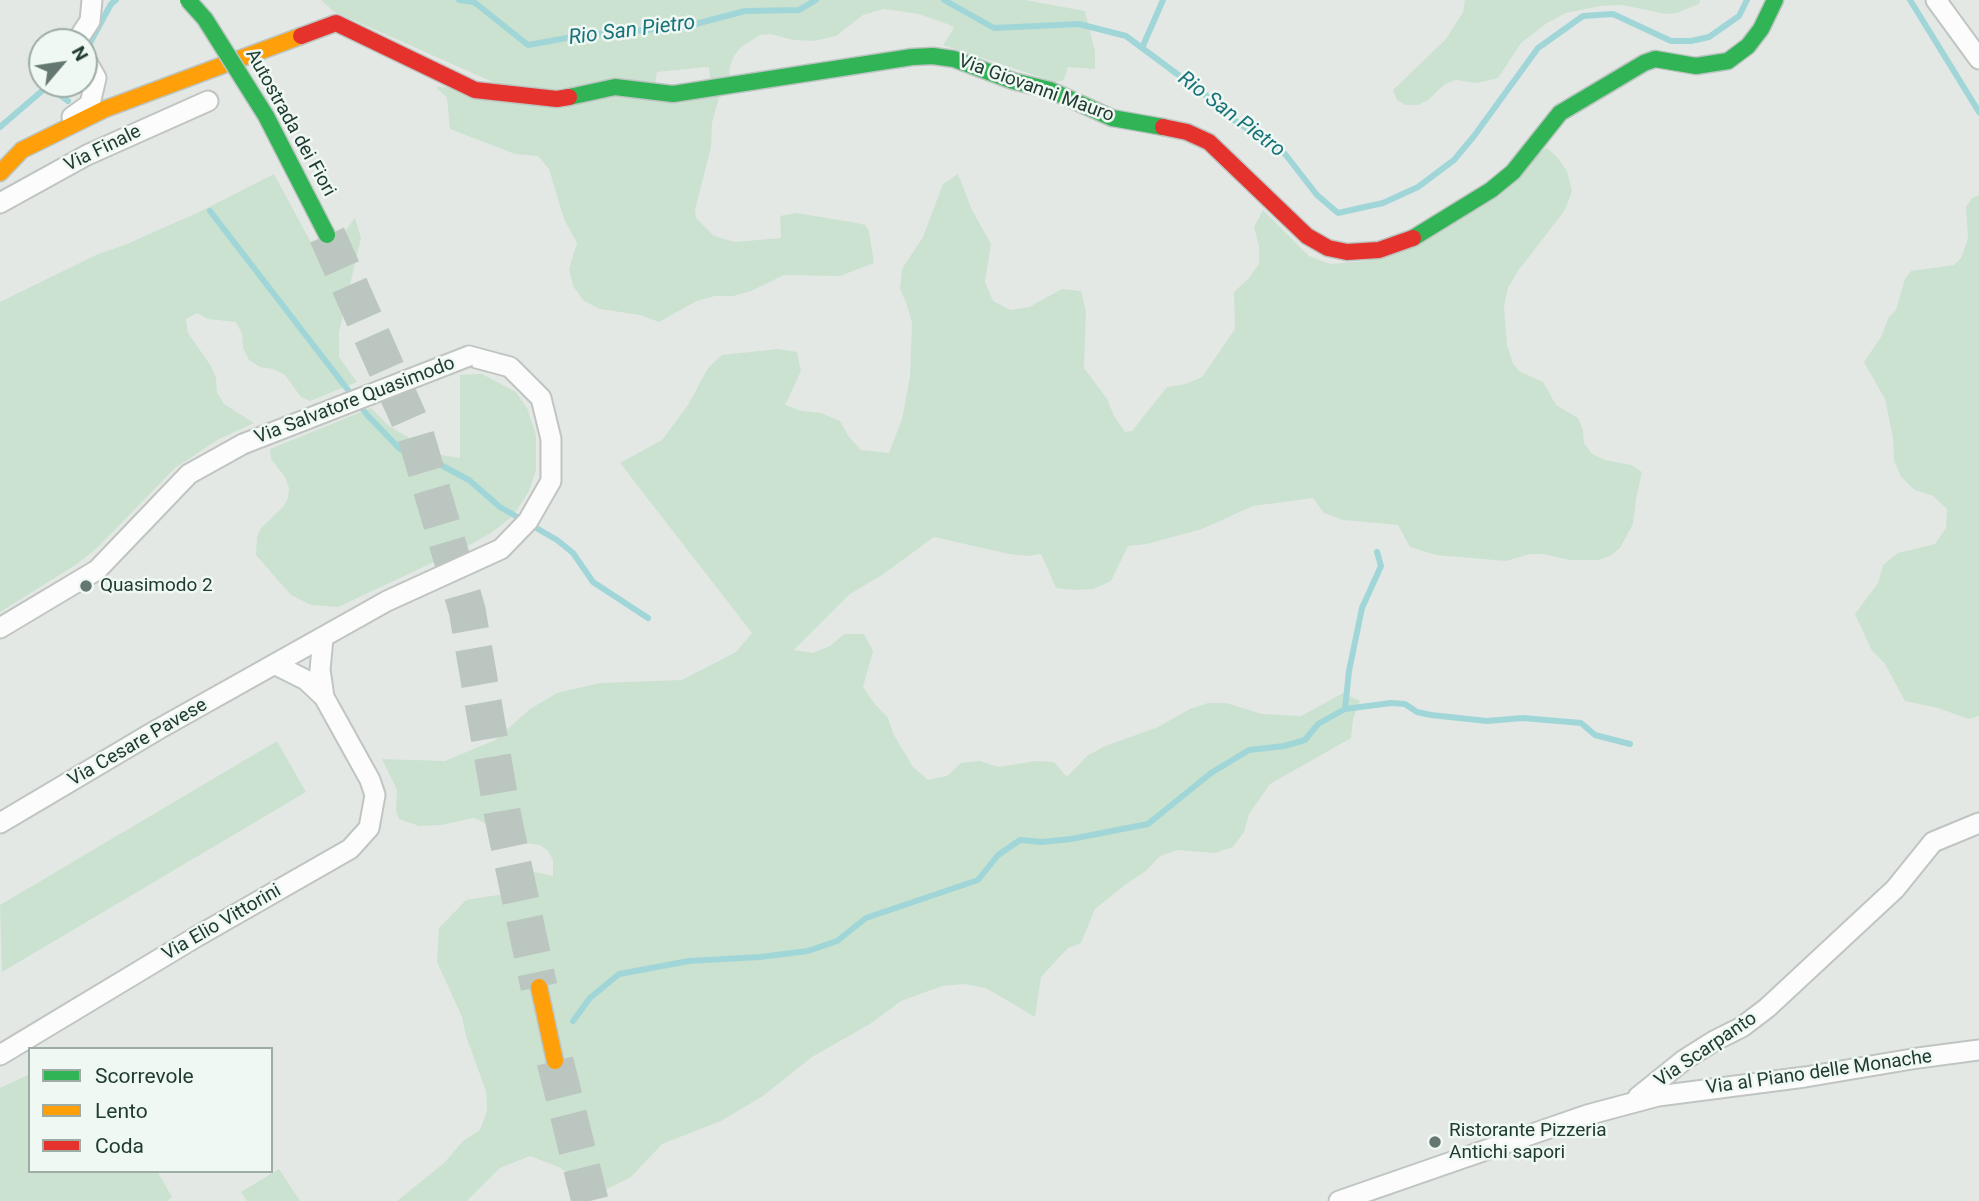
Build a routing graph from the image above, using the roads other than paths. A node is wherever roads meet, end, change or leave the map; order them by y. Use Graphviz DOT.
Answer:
graph roads {
  1 [pos="92,0"];
  2 [pos="188,0"];
  3 [pos="1775,0"];
  4 [pos="1936,0"];
  5 [pos="85,28"];
  6 [pos="1979,59"];
  7 [pos="91,98"];
  8 [pos="208,101"];
  9 [pos="43,139"];
  10 [pos="0,173"];
  11 [pos="0,203"];
  12 [pos="327,235"];
  13 [pos="0,628"];
  14 [pos="323,638"];
  15 [pos="276,665"];
  16 [pos="324,697"];
  17 [pos="0,823"];
  18 [pos="1979,824"];
  19 [pos="539,988"];
  20 [pos="1979,1050"];
  21 [pos="0,1055"];
  22 [pos="555,1061"];
  23 [pos="1629,1104"];
  24 [pos="1339,1201"];
  1 -- 5 [label="street"];
  2 -- 12 [label="main road, Autostrada dei Fiori, bridge"];
  3 -- 9 [label="main road, Via Giovanni Mauro"];
  4 -- 6 [label="street"];
  7 -- 9 [label="street"];
  8 -- 11 [label="street, Via Finale"];
  9 -- 10 [label="main road, Via Giovanni Mauro"];
  13 -- 14 [label="street, Via Salvatore Quasimodo, bridge"];
  14 -- 15 [label="street, Via Cesare Pavese"];
  14 -- 16 [label="street"];
  15 -- 16 [label="street"];
  15 -- 17 [label="street, Via Cesare Pavese"];
  16 -- 21 [label="street, Via Elio Vittorini"];
  18 -- 23 [label="street, Via Scarpanto"];
  19 -- 22 [label="main road"];
  20 -- 23 [label="street, Via al Piano delle Monache"];
  23 -- 24 [label="street, Via Scarpanto"];
}
